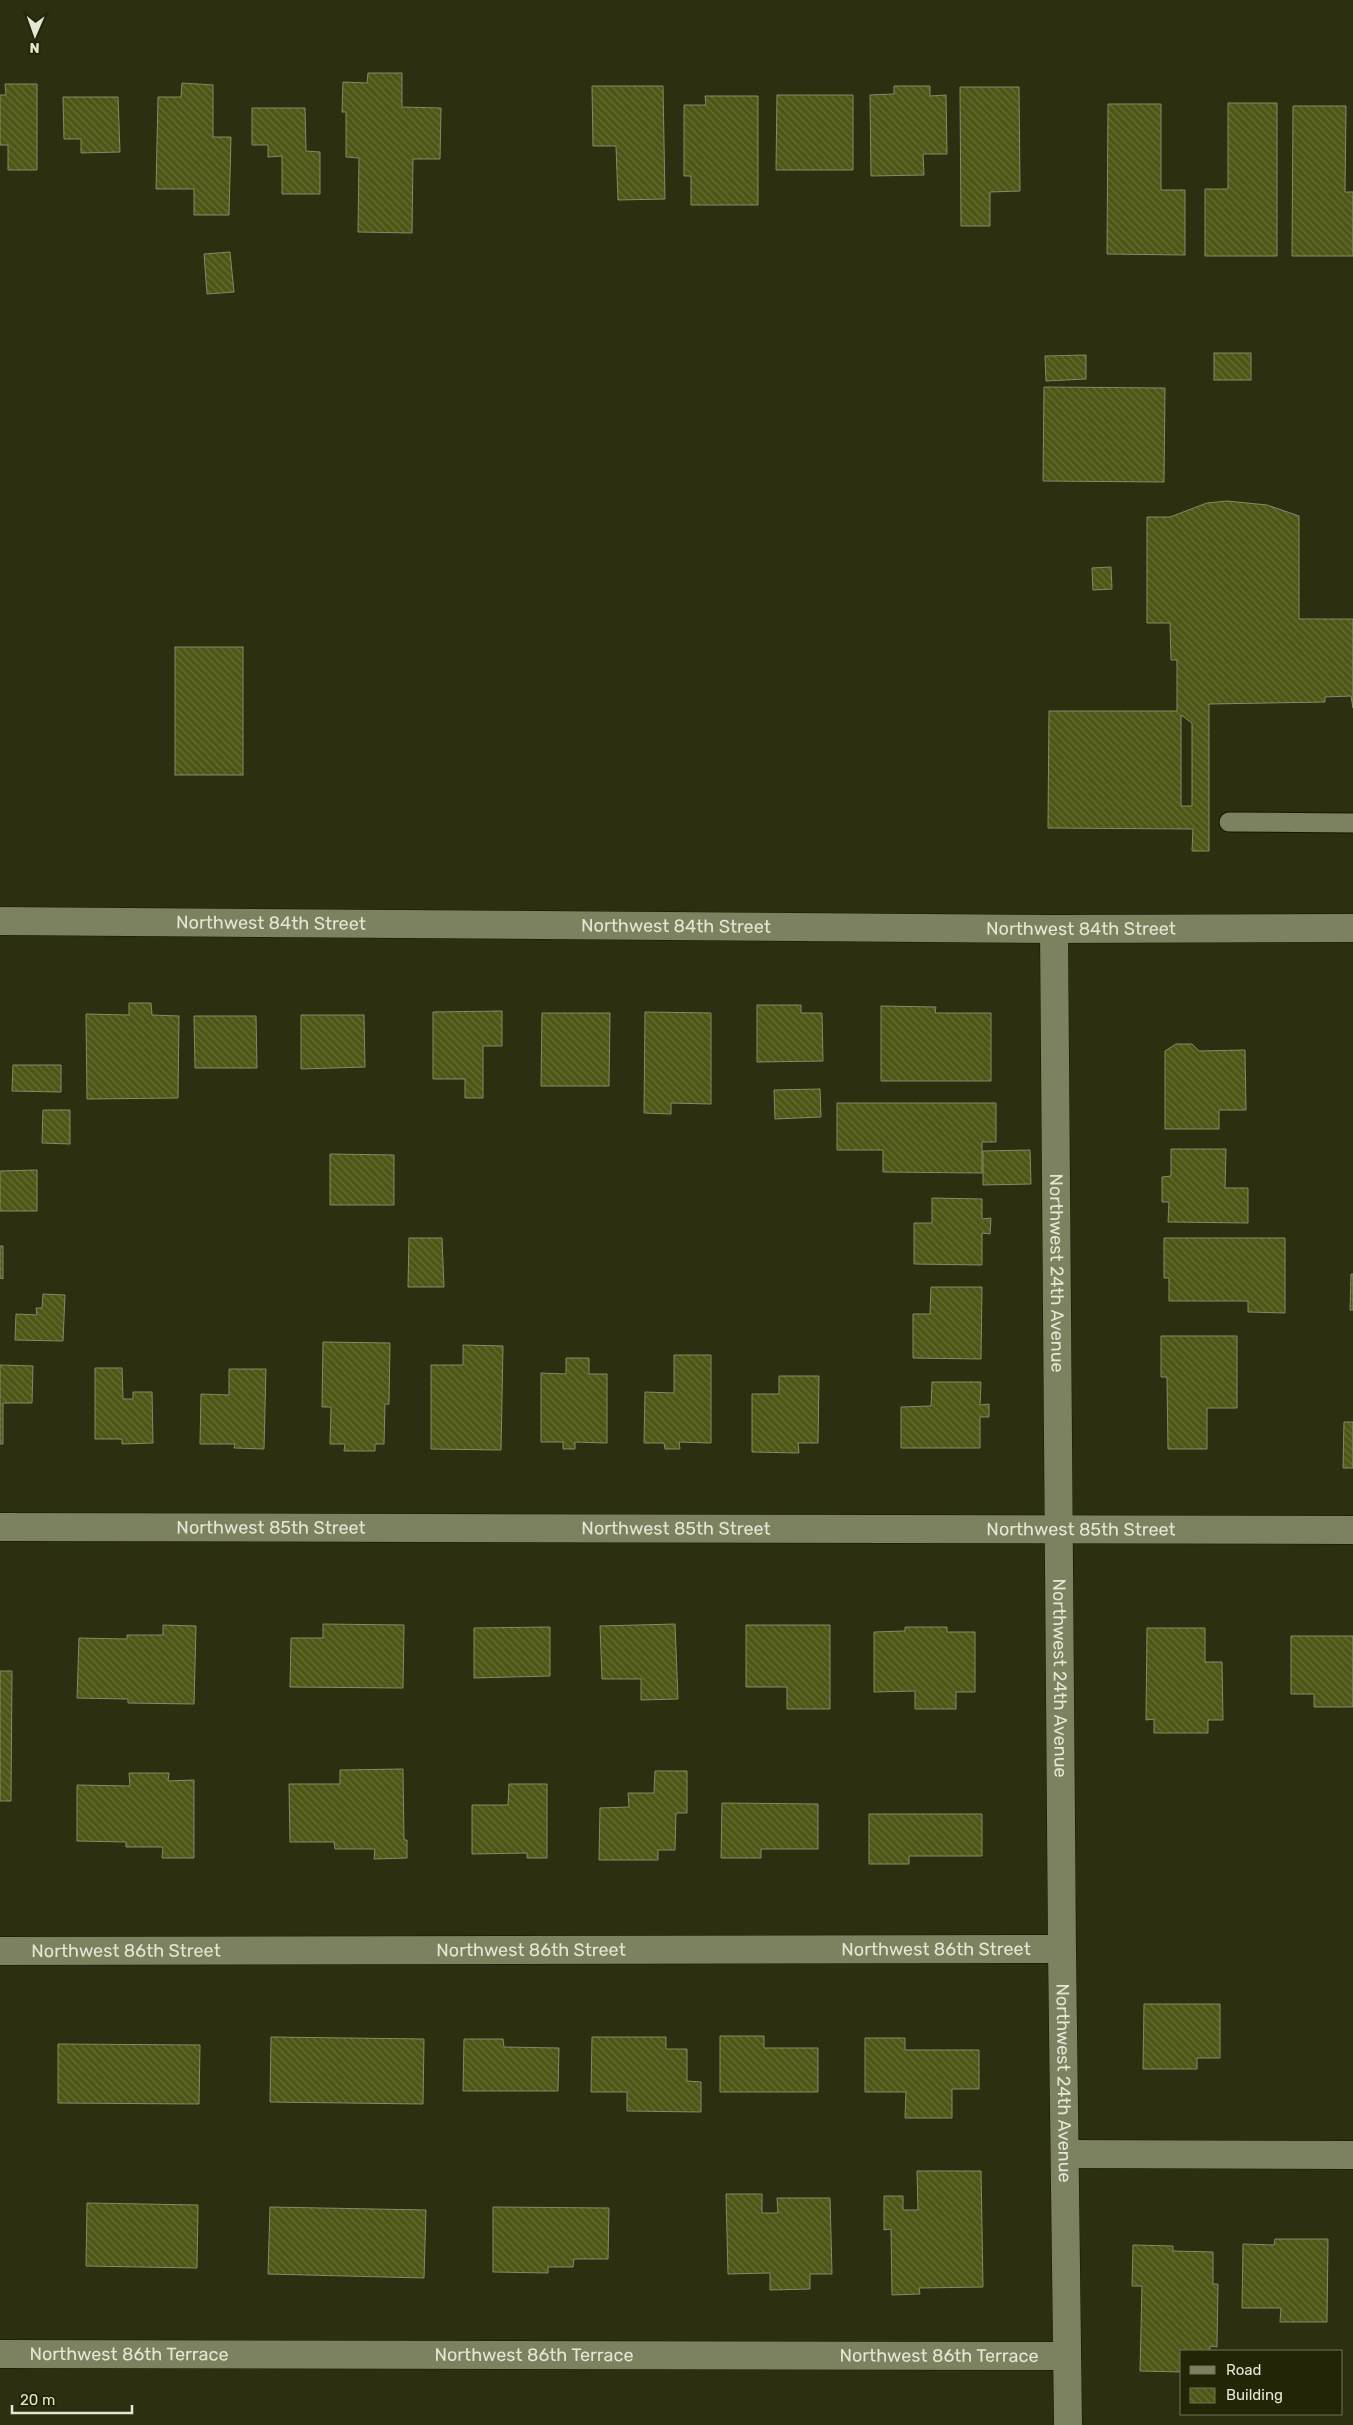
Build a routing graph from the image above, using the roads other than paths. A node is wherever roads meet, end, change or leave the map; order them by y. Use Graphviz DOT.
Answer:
graph roads {
  1 [pos="1229,822"];
  2 [pos="1353,823"];
  3 [pos="0,921"];
  4 [pos="1353,928"];
  5 [pos="1054,929"];
  6 [pos="0,1527"];
  7 [pos="1059,1530"];
  8 [pos="1353,1530"];
  9 [pos="1062,1949"];
  10 [pos="0,1951"];
  11 [pos="1065,2154"];
  12 [pos="1353,2155"];
  13 [pos="0,2354"];
  14 [pos="1068,2356"];
  15 [pos="1068,2425"];
  1 -- 2 [label="lane"];
  3 -- 5 [label="street, Northwest 84th Street"];
  4 -- 5 [label="street, Northwest 84th Street"];
  5 -- 7 [label="street, Northwest 24th Avenue"];
  6 -- 7 [label="street, Northwest 85th Street"];
  7 -- 8 [label="street, Northwest 85th Street"];
  7 -- 9 [label="street, Northwest 24th Avenue"];
  9 -- 10 [label="street, Northwest 86th Street"];
  9 -- 11 [label="street, Northwest 24th Avenue"];
  11 -- 12 [label="street"];
  11 -- 14 [label="street, Northwest 24th Avenue"];
  13 -- 14 [label="street, Northwest 86th Terrace"];
  14 -- 15 [label="street, Northwest 24th Avenue"];
}
